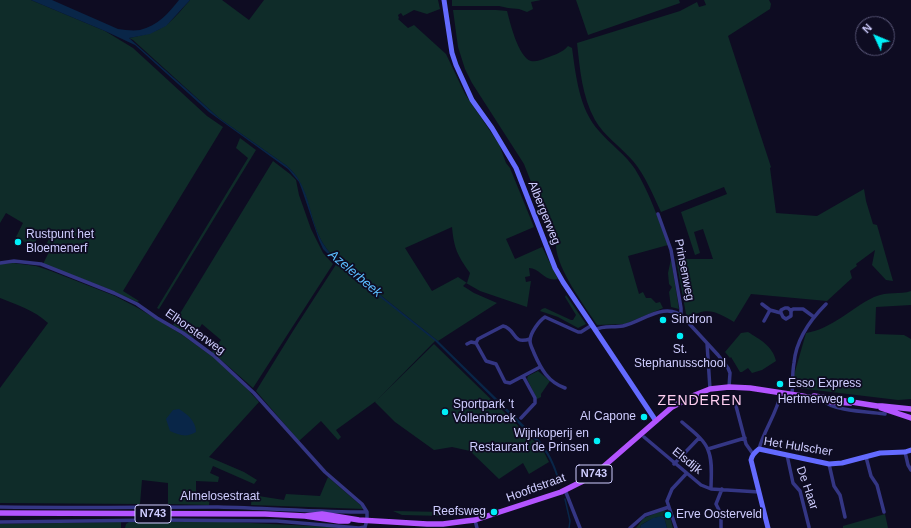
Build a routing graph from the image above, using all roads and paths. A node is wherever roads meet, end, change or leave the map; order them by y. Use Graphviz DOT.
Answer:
graph roads {
  1 [pos="444,0"];
  2 [pos="658,214"];
  3 [pos="0,263"];
  4 [pos="762,304"];
  5 [pos="826,304"];
  6 [pos="770,310"];
  7 [pos="791,311"];
  8 [pos="781,313"];
  9 [pos="681,314"];
  10 [pos="814,317"];
  11 [pos="764,321"];
  12 [pos="593,328"];
  13 [pos="530,339"];
  14 [pos="476,343"];
  15 [pos="707,343"];
  16 [pos="467,344"];
  17 [pos="540,367"];
  18 [pos="524,376"];
  19 [pos="729,387"];
  20 [pos="565,388"];
  21 [pos="710,389"];
  22 [pos="781,393"];
  23 [pos="792,394"];
  24 [pos="802,396"];
  25 [pos="823,400"];
  26 [pos="850,402"];
  27 [pos="861,404"];
  28 [pos="736,406"];
  29 [pos="877,406"];
  30 [pos="911,409"];
  31 [pos="860,411"];
  32 [pos="885,414"];
  33 [pos="521,418"];
  34 [pos="911,418"];
  35 [pos="656,420"];
  36 [pos="682,422"];
  37 [pos="644,437"];
  38 [pos="699,438"];
  39 [pos="745,438"];
  40 [pos="708,449"];
  41 [pos="759,449"];
  42 [pos="911,450"];
  43 [pos="905,452"];
  44 [pos="753,454"];
  45 [pos="787,455"];
  46 [pos="866,457"];
  47 [pos="674,464"];
  48 [pos="830,464"];
  49 [pos="911,470"];
  50 [pos="686,474"];
  51 [pos="711,489"];
  52 [pos="565,490"];
  53 [pos="722,490"];
  54 [pos="759,492"];
  55 [pos="0,507"];
  56 [pos="669,508"];
  57 [pos="367,512"];
  58 [pos="884,512"];
  59 [pos="0,514"];
  60 [pos="845,517"];
  61 [pos="367,520"];
  62 [pos="475,520"];
  63 [pos="0,522"];
  64 [pos="809,527"];
  65 [pos="366,528"];
  66 [pos="477,528"];
  67 [pos="580,528"];
  68 [pos="631,528"];
  69 [pos="676,528"];
  70 [pos="721,528"];
  71 [pos="768,528"];
  1 -- 12 [label="main road, Albergerweg"];
  2 -- 9 [label="street, Prinsenweg"];
  3 -- 57 [label="street, Elhorsterweg"];
  4 -- 6 [label="street"];
  5 -- 10 [label="street"];
  6 -- 8 [label="street"];
  6 -- 11 [label="street"];
  7 -- 8 [label="street"];
  7 -- 8 [label="street"];
  7 -- 10 [label="street"];
  9 -- 12 [label="street, Prinsenweg"];
  9 -- 15 [label="street"];
  10 -- 23 [label="street"];
  12 -- 13 [label="street, Prinsenweg"];
  12 -- 35 [label="main road, Albergerweg"];
  13 -- 14 [label="street"];
  13 -- 17 [label="street"];
  14 -- 16 [label="street"];
  14 -- 18 [label="street"];
  15 -- 19 [label="street"];
  15 -- 21 [label="street"];
  17 -- 18 [label="street"];
  17 -- 20 [label="street"];
  18 -- 33 [label="street"];
  19 -- 21 [label="main road, Hoofdstraat / N743"];
  19 -- 22 [label="main road, Hoofdstraat / N743"];
  21 -- 35 [label="main road, Hoofdstraat / N743"];
  22 -- 23 [label="main road, Hoofdstraat / N743"];
  22 -- 41 [label="street"];
  23 -- 24 [label="main road, Hoofdstraat / N743"];
  24 -- 25 [label="main road, Hoofdstraat / N743"];
  24 -- 26 [label="main road, Hoofdstraat / N743"];
  25 -- 26 [label="main road, Hoofdstraat / N743"];
  25 -- 31 [label="street, Hoofdstraat"];
  26 -- 27 [label="main road, Hoofdstraat / N743"];
  27 -- 29 [label="main road, Hoofdstraat / N743"];
  27 -- 31 [label="street"];
  28 -- 39 [label="street"];
  29 -- 30 [label="main road, Hoofdstraat / N743"];
  29 -- 34 [label="main road, Hoofdstraat / N743"];
  31 -- 32 [label="street, Hoofdstraat"];
  35 -- 52 [label="main road, Hoofdstraat / N743"];
  36 -- 38 [label="street"];
  37 -- 47 [label="street, Elsdijk"];
  38 -- 40 [label="street"];
  38 -- 47 [label="street"];
  39 -- 40 [label="street"];
  39 -- 44 [label="street"];
  40 -- 51 [label="street"];
  41 -- 44 [label="main road, Het Hulscher"];
  41 -- 45 [label="main road, Het Hulscher"];
  42 -- 43 [label="main road, Het Hulscher"];
  43 -- 46 [label="main road, Het Hulscher"];
  43 -- 49 [label="street"];
  44 -- 54 [label="main road"];
  45 -- 48 [label="main road, Het Hulscher"];
  45 -- 64 [label="street, De Haar"];
  46 -- 48 [label="main road, Het Hulscher"];
  46 -- 58 [label="street"];
  47 -- 50 [label="street, Elsdijk"];
  48 -- 60 [label="street"];
  50 -- 51 [label="street, Elsdijk"];
  50 -- 56 [label="street"];
  51 -- 53 [label="street, Elsdijk"];
  52 -- 62 [label="main road, Hoofdstraat / N743"];
  52 -- 67 [label="street"];
  53 -- 54 [label="street, Elsdijk"];
  53 -- 70 [label="street"];
  54 -- 71 [label="main road"];
  55 -- 57 [label="street, Almelosestraat"];
  56 -- 68 [label="street"];
  56 -- 69 [label="street"];
  57 -- 61 [label="street"];
  59 -- 61 [label="main road, Almelosestraat / N743"];
  61 -- 62 [label="main road, Hoofdstraat / N743"];
  61 -- 65 [label="street"];
  62 -- 66 [label="street"];
  63 -- 65 [label="street, Almelosestraat"];
}
